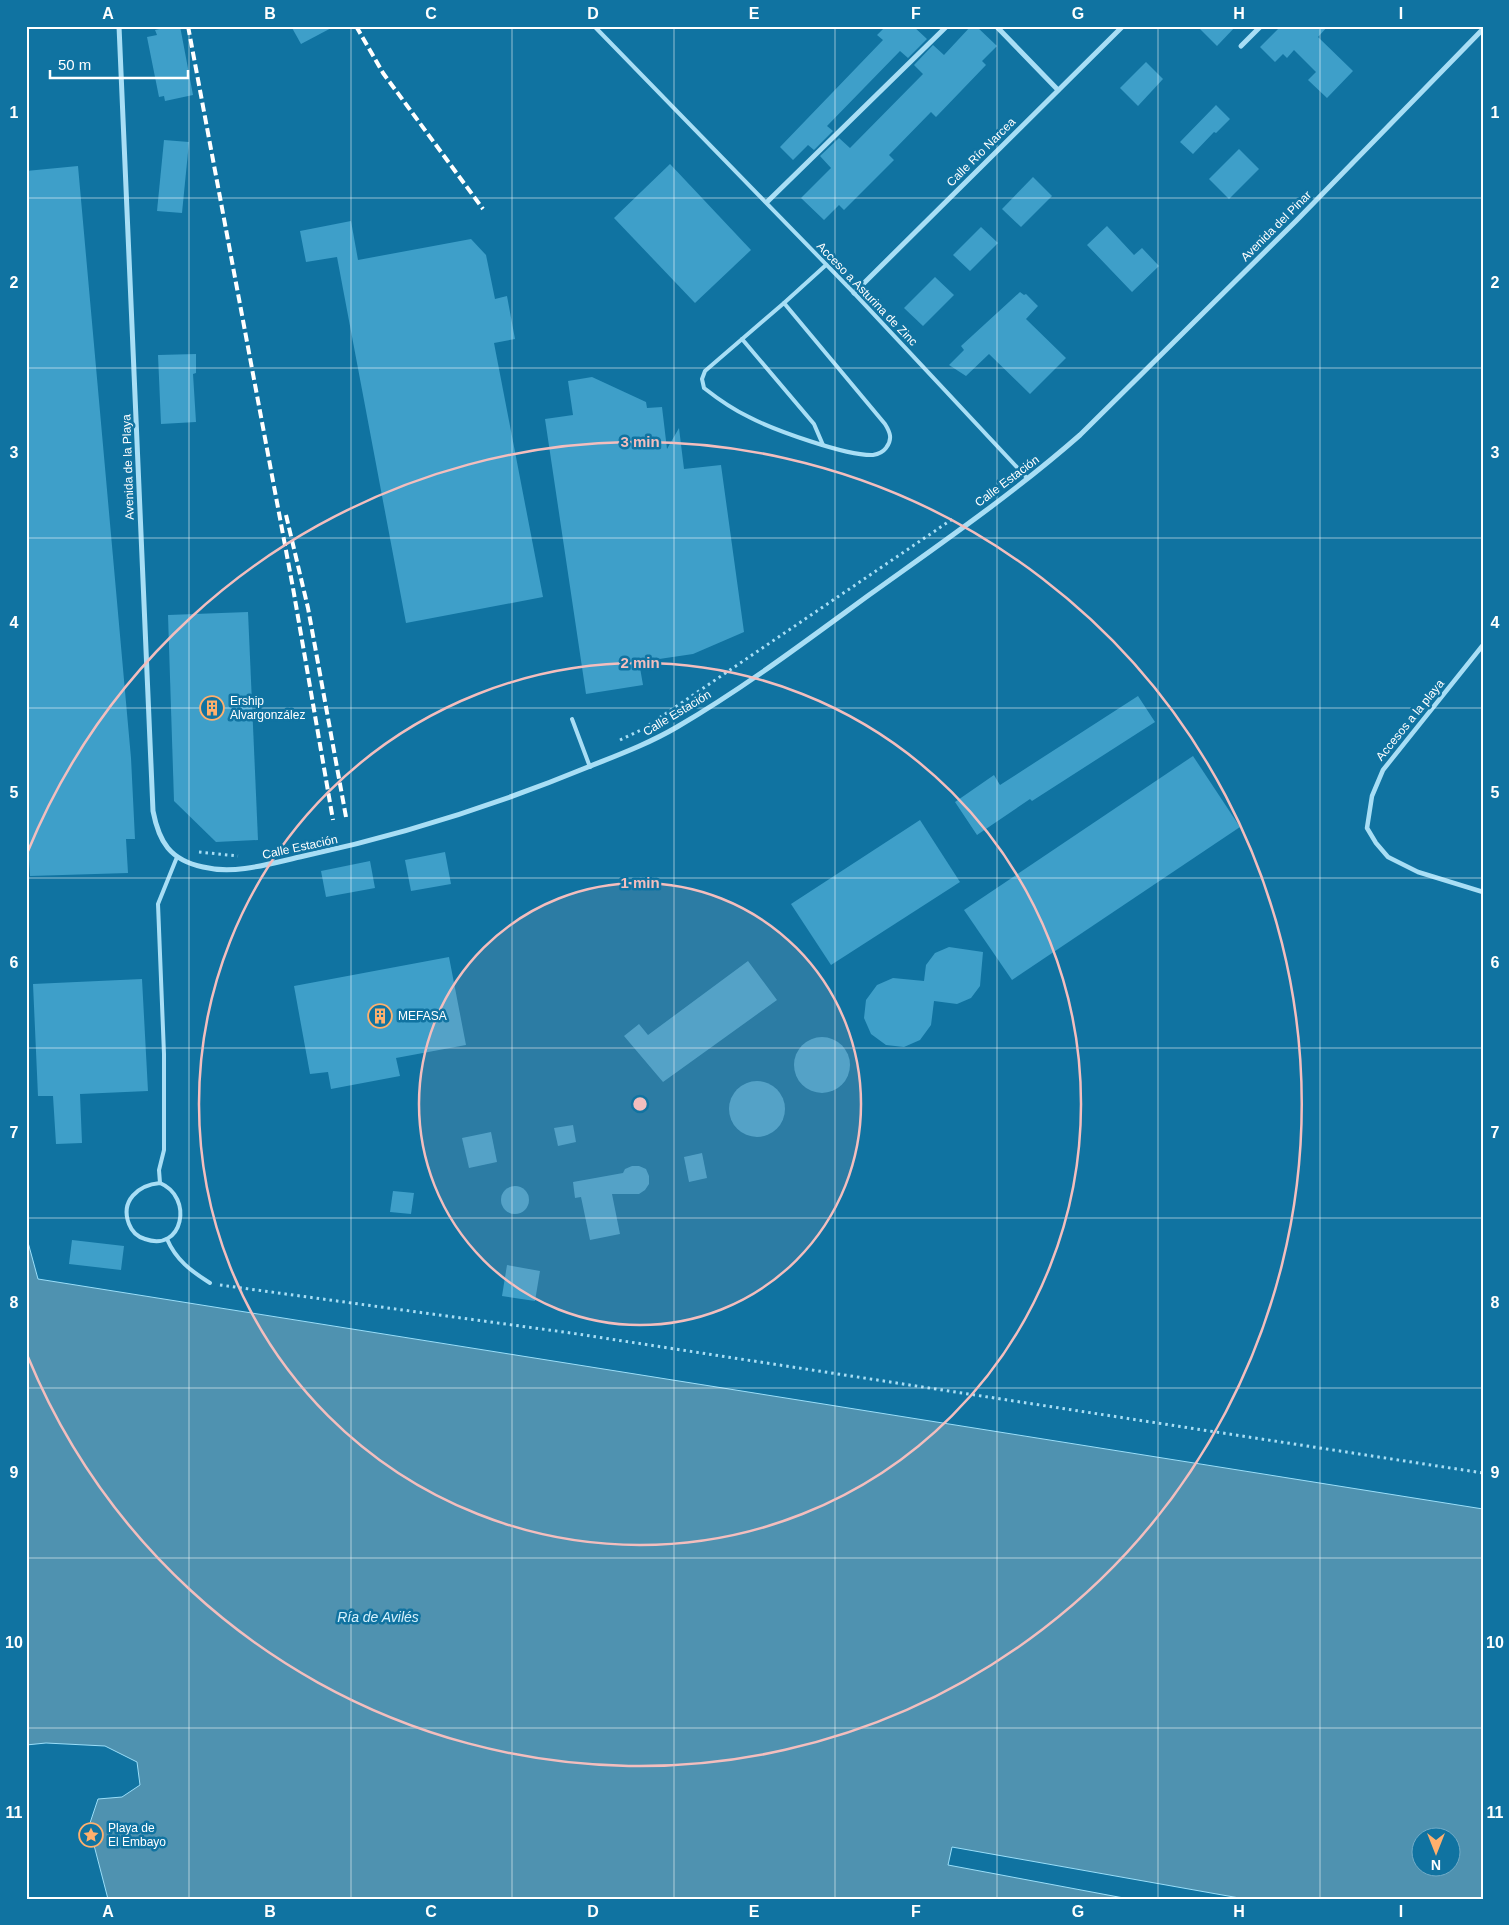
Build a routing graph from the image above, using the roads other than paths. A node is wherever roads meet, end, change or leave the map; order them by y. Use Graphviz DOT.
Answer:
graph roads {
  1 [pos="119,26"];
  2 [pos="594,26"];
  3 [pos="947,26"];
  4 [pos="996,26"];
  5 [pos="1123,26"];
  6 [pos="1261,26"];
  7 [pos="1483,29"];
  8 [pos="1241,46"];
  9 [pos="1058,90"];
  10 [pos="767,202"];
  11 [pos="826,265"];
  12 [pos="854,293"];
  13 [pos="784,303"];
  14 [pos="742,339"];
  15 [pos="1080,435"];
  16 [pos="823,445"];
  17 [pos="1027,478"];
  18 [pos="1483,645"];
  19 [pos="572,719"];
  20 [pos="590,766"];
  21 [pos="177,857"];
  22 [pos="217,870"];
  23 [pos="1483,892"];
  24 [pos="160,1183"];
  25 [pos="167,1239"];
  26 [pos="210,1283"];
  1 -- 21 [label="street, Avenida de la Playa"];
  2 -- 10 [label="lane, Acceso a Asturina de Zinc"];
  3 -- 10 [label="street"];
  4 -- 9 [label="street"];
  5 -- 9 [label="street, Calle Río Narcea"];
  6 -- 8 [label="street"];
  7 -- 15 [label="street, Avenida del Pinar"];
  9 -- 12 [label="street, Calle Río Narcea"];
  10 -- 11 [label="lane, Acceso a Asturina de Zinc"];
  11 -- 12 [label="lane, Acceso a Asturina de Zinc"];
  11 -- 13 [label="lane"];
  12 -- 17 [label="lane, Acceso a Asturina de Zinc"];
  13 -- 14 [label="lane"];
  13 -- 16 [label="lane"];
  14 -- 16 [label="lane"];
  14 -- 16 [label="lane"];
  15 -- 17 [label="street, Calle Estación"];
  17 -- 20 [label="street, Calle Estación"];
  18 -- 23 [label="street, Accesos a la playa"];
  19 -- 20 [label="lane"];
  20 -- 22 [label="street, Calle Estación"];
  21 -- 22 [label="street, Avenida de la Playa"];
  21 -- 24 [label="lane"];
  24 -- 25 [label="lane"];
  24 -- 25 [label="lane"];
  25 -- 26 [label="lane"];
}
